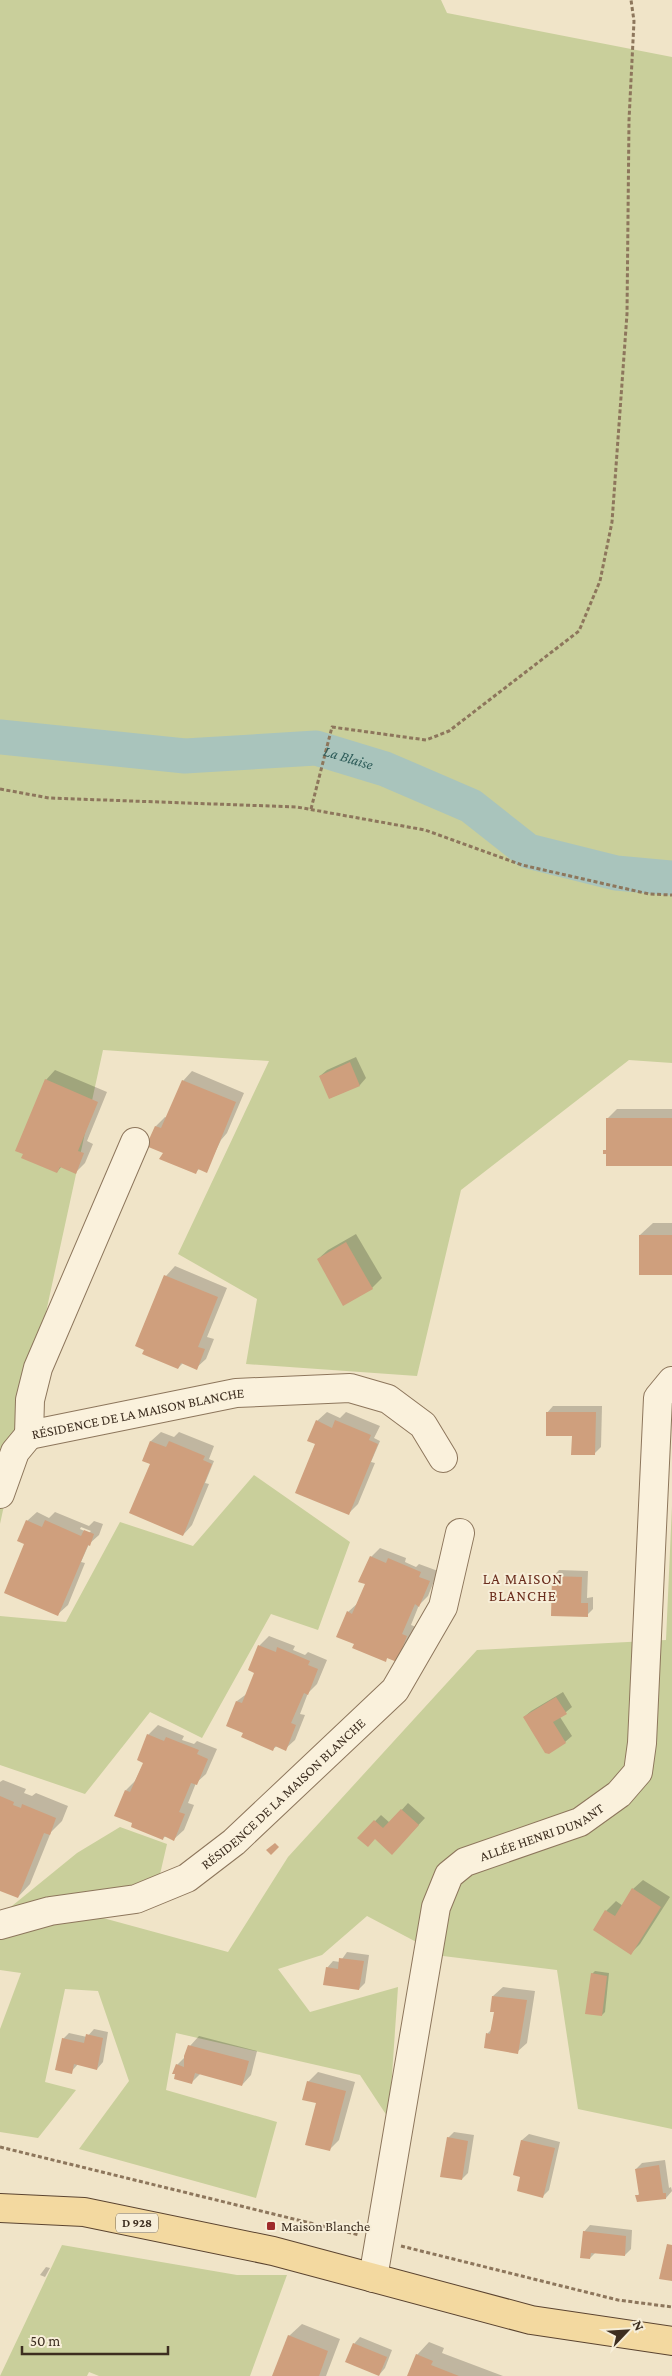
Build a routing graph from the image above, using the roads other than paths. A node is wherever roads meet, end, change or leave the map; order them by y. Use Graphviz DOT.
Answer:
graph roads {
  1 [pos="135,1142"];
  2 [pos="672,1381"];
  3 [pos="29,1435"];
  4 [pos="443,1458"];
  5 [pos="0,1494"];
  6 [pos="460,1533"];
  7 [pos="0,1925"];
  8 [pos="0,2208"];
  9 [pos="373,2278"];
  10 [pos="672,2341"];
  1 -- 3 [label="street, RÉSIDENCE DE LA MAISON BLANCHE"];
  2 -- 9 [label="street, ALLÉE HENRI DUNANT"];
  3 -- 4 [label="street, RÉSIDENCE DE LA MAISON BLANCHE"];
  3 -- 5 [label="street"];
  6 -- 7 [label="street, RÉSIDENCE DE LA MAISON BLANCHE"];
  8 -- 9 [label="main road, D 928"];
  9 -- 10 [label="main road, D 928"];
}
